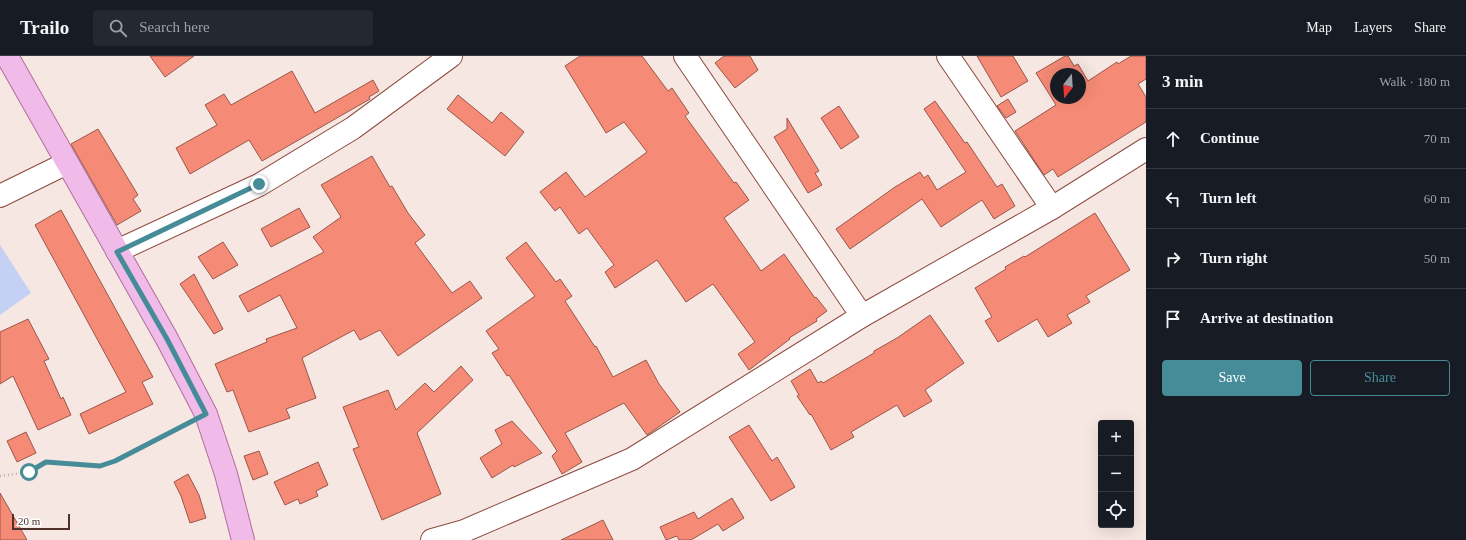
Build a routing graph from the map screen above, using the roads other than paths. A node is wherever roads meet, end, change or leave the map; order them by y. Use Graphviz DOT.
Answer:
graph roads {
  1 [pos="7,56"];
  2 [pos="450,56"];
  3 [pos="685,56"];
  4 [pos="948,56"];
  5 [pos="1146,149"];
  6 [pos="67,163"];
  7 [pos="0,196"];
  8 [pos="1052,208"];
  9 [pos="117,252"];
  10 [pos="862,316"];
  11 [pos="243,540"];
  12 [pos="432,540"];
  1 -- 6 [label="main road"];
  2 -- 9 [label="street"];
  3 -- 10 [label="street"];
  4 -- 8 [label="street"];
  5 -- 8 [label="street"];
  6 -- 7 [label="street"];
  6 -- 9 [label="main road"];
  8 -- 10 [label="street"];
  9 -- 11 [label="main road"];
  10 -- 12 [label="street"];
}
